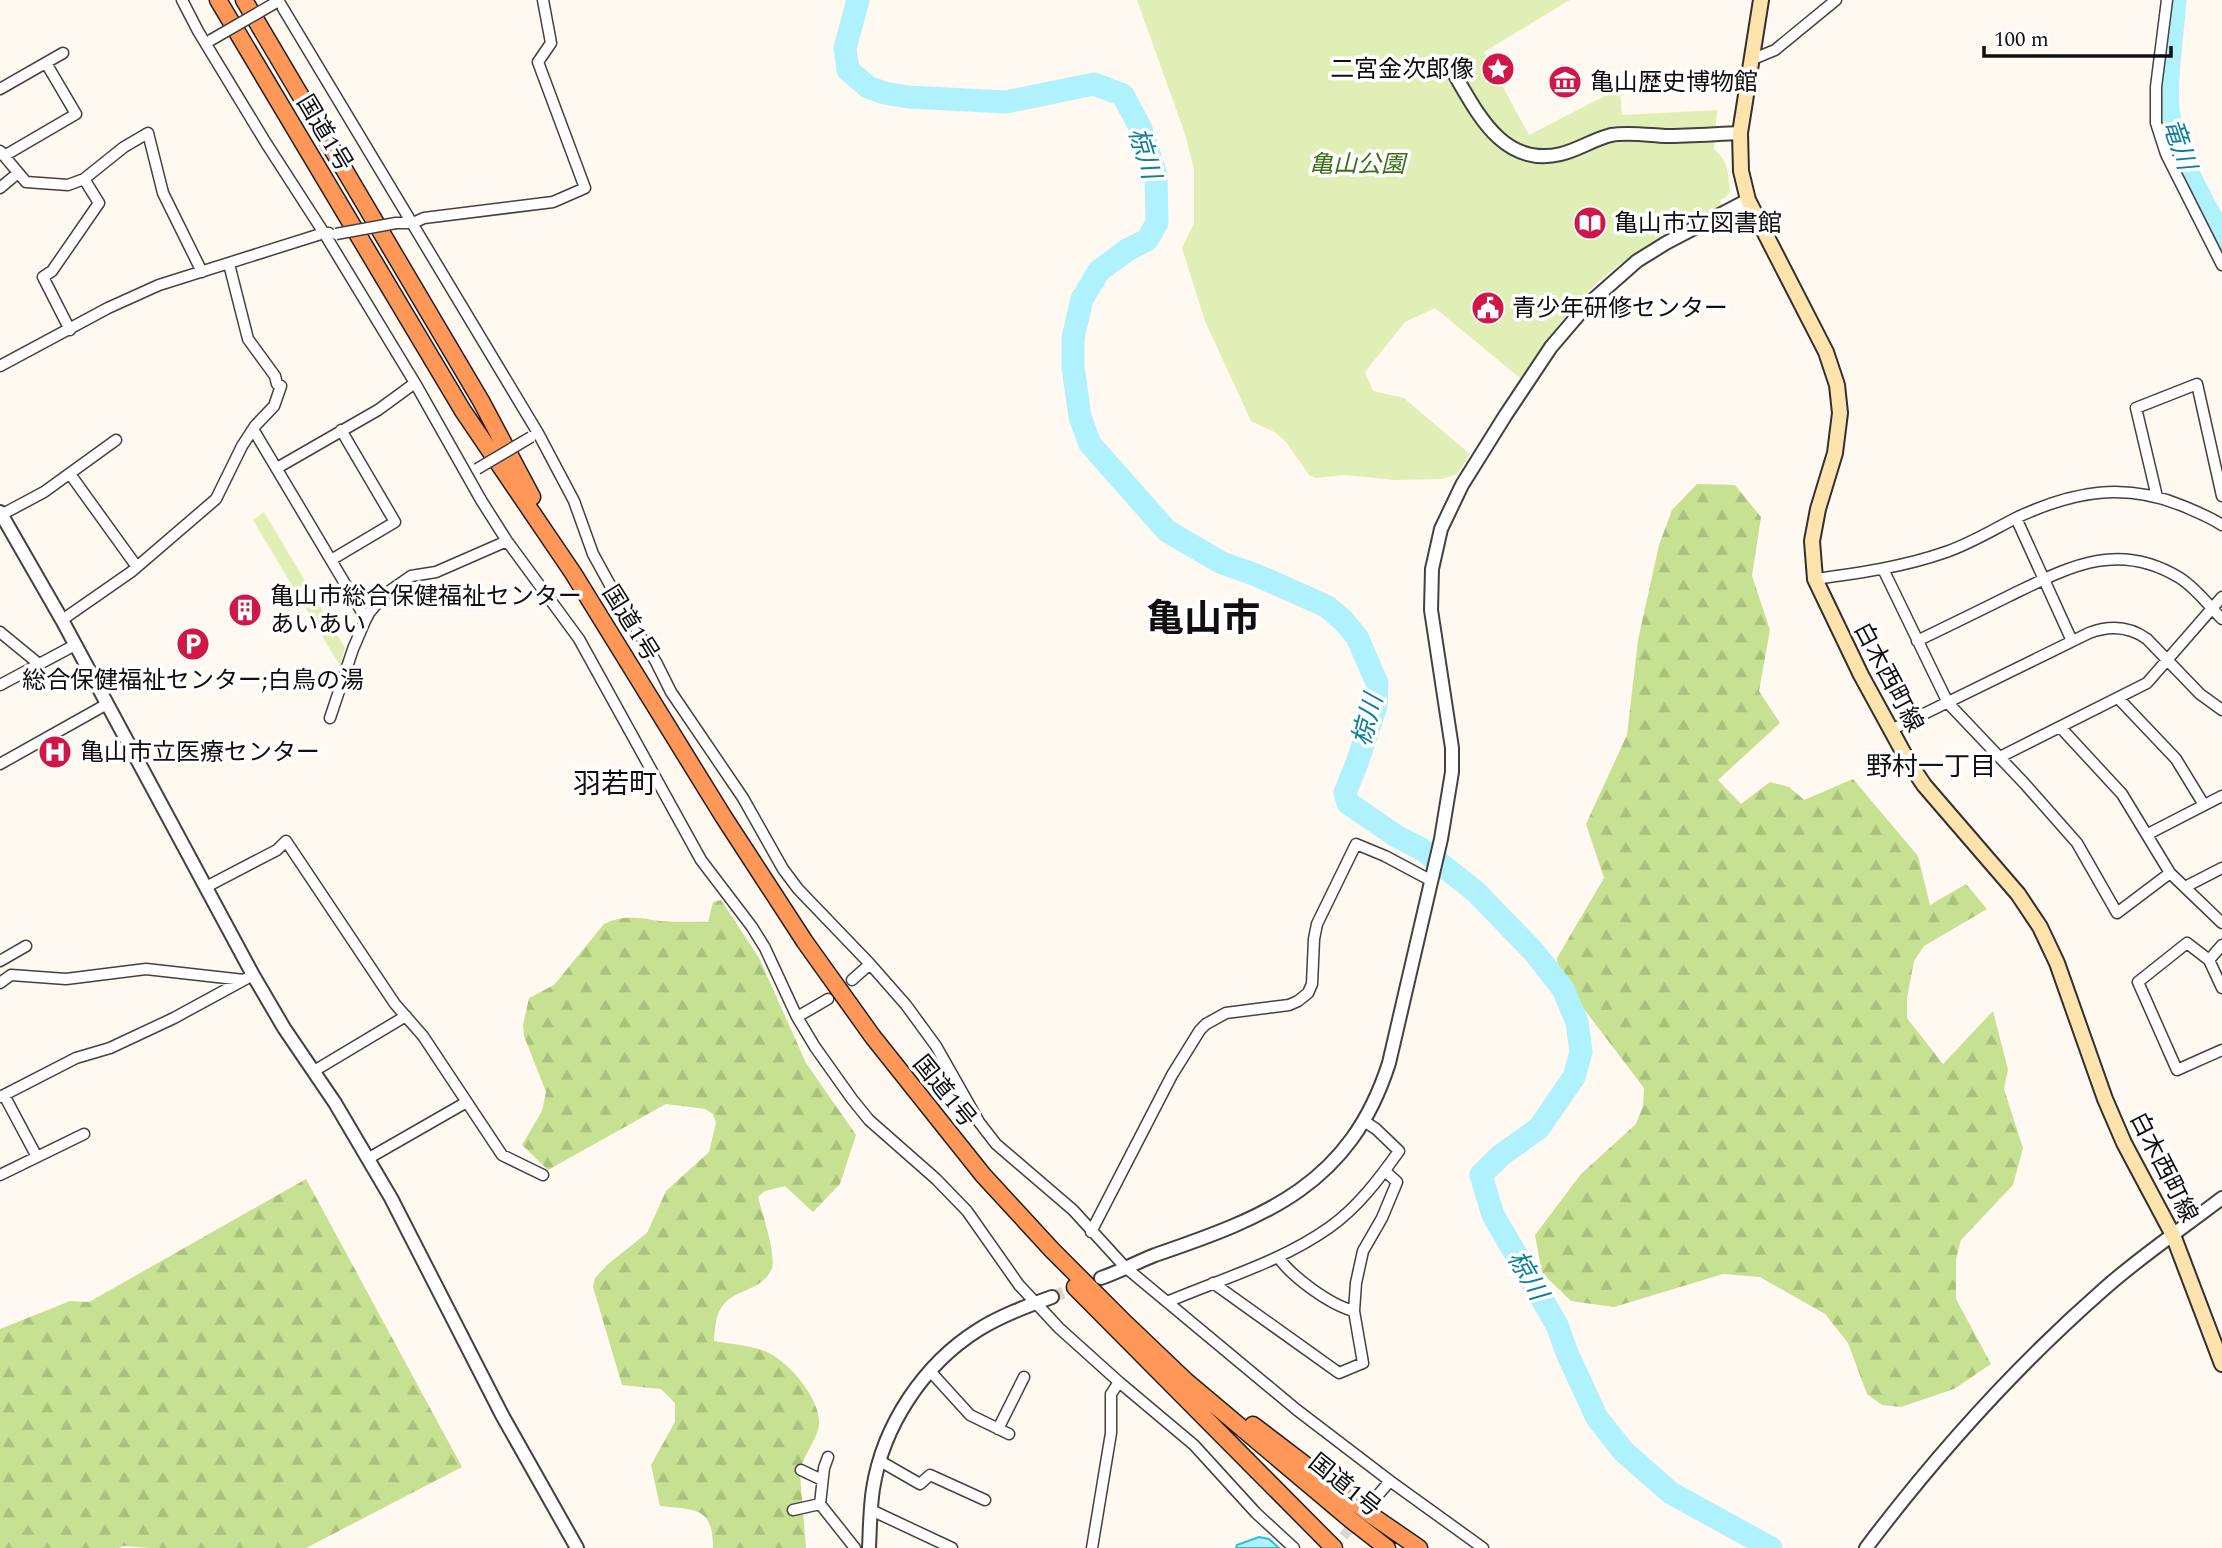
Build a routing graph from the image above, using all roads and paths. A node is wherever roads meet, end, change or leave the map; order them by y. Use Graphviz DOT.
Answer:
graph roads {
  1 [pos="181,0"];
  2 [pos="218,0"];
  3 [pos="244,0"];
  4 [pos="542,0"];
  5 [pos="1760,0"];
  6 [pos="1836,0"];
  7 [pos="2167,0"];
  8 [pos="277,1"];
  9 [pos="208,42"];
  10 [pos="63,53"];
  11 [pos="1751,60"];
  12 [pos="46,63"];
  13 [pos="1452,70"];
  14 [pos="0,89"];
  15 [pos="1740,133"];
  16 [pos="2,153"];
  17 [pos="18,173"];
  18 [pos="84,179"];
  19 [pos="0,188"];
  20 [pos="1748,200"];
  21 [pos="413,223"];
  22 [pos="324,233"];
  23 [pos="229,264"];
  24 [pos="2222,265"];
  25 [pos="202,272"];
  26 [pos="71,330"];
  27 [pos="0,366"];
  28 [pos="415,383"];
  29 [pos="253,429"];
  30 [pos="341,430"];
  31 [pos="534,435"];
  32 [pos="116,440"];
  33 [pos="277,468"];
  34 [pos="70,474"];
  35 [pos="466,474"];
  36 [pos="2222,496"];
  37 [pos="2157,497"];
  38 [pos="1,514"];
  39 [pos="2016,518"];
  40 [pos="2222,525"];
  41 [pos="507,541"];
  42 [pos="331,560"];
  43 [pos="136,567"];
  44 [pos="1883,569"];
  45 [pos="573,573"];
  46 [pos="1815,579"];
  47 [pos="2045,579"];
  48 [pos="2222,597"];
  49 [pos="2212,608"];
  50 [pos="366,619"];
  51 [pos="2222,619"];
  52 [pos="62,620"];
  53 [pos="0,632"];
  54 [pos="1917,640"];
  55 [pos="2073,641"];
  56 [pos="75,645"];
  57 [pos="2167,659"];
  58 [pos="39,664"];
  59 [pos="0,685"];
  60 [pos="2119,699"];
  61 [pos="1948,703"];
  62 [pos="107,704"];
  63 [pos="2222,710"];
  64 [pos="330,718"];
  65 [pos="2061,728"];
  66 [pos="1891,730"];
  67 [pos="2000,757"];
  68 [pos="0,764"];
  69 [pos="2222,796"];
  70 [pos="2203,805"];
  71 [pos="2148,834"];
  72 [pos="2222,868"];
  73 [pos="2170,873"];
  74 [pos="1432,878"];
  75 [pos="206,887"];
  76 [pos="2185,887"];
  77 [pos="2222,923"];
  78 [pos="26,946"];
  79 [pos="2222,946"];
  80 [pos="2209,960"];
  81 [pos="0,961"];
  82 [pos="870,964"];
  83 [pos="249,977"];
  84 [pos="852,980"];
  85 [pos="0,983"];
  86 [pos="2222,988"];
  87 [pos="828,999"];
  88 [pos="406,1016"];
  89 [pos="797,1017"];
  90 [pos="2222,1051"];
  91 [pos="314,1071"];
  92 [pos="2,1096"];
  93 [pos="465,1103"];
  94 [pos="1364,1121"];
  95 [pos="84,1134"];
  96 [pos="37,1157"];
  97 [pos="369,1158"];
  98 [pos="1385,1171"];
  99 [pos="0,1175"];
  100 [pos="543,1175"];
  101 [pos="2222,1198"];
  102 [pos="1091,1232"];
  103 [pos="2173,1235"];
  104 [pos="1052,1250"];
  105 [pos="1278,1257"];
  106 [pos="1125,1267"];
  107 [pos="1101,1278"];
  108 [pos="1213,1283"];
  109 [pos="1052,1297"];
  110 [pos="1167,1302"];
  111 [pos="1035,1303"];
  112 [pos="1354,1311"];
  113 [pos="2222,1364"];
  114 [pos="930,1371"];
  115 [pos="1024,1377"];
  116 [pos="1186,1381"];
  117 [pos="1119,1382"];
  118 [pos="998,1429"];
  119 [pos="1009,1434"];
  120 [pos="828,1457"];
  121 [pos="880,1461"];
  122 [pos="801,1470"];
  123 [pos="822,1480"];
  124 [pos="1390,1481"];
  125 [pos="985,1500"];
  126 [pos="1371,1502"];
  127 [pos="820,1504"];
  128 [pos="793,1510"];
  129 [pos="871,1510"];
  130 [pos="577,1548"];
  131 [pos="855,1548"];
  132 [pos="869,1548"];
  133 [pos="952,1548"];
  134 [pos="1092,1548"];
  135 [pos="1294,1548"];
  136 [pos="1334,1548"];
  137 [pos="1387,1548"];
  138 [pos="1419,1548"];
  139 [pos="1483,1548"];
  140 [pos="1866,1548"];
  1 -- 9 [label="street"];
  2 -- 45 [label="highway, 国道1号"];
  3 -- 45 [label="highway, 国道1号"];
  4 -- 21 [label="street"];
  5 -- 11 [label="main road, 白木西町線"];
  6 -- 11 [label="street"];
  7 -- 24 [label="street"];
  8 -- 9 [label="street, bridge"];
  8 -- 21 [label="street"];
  9 -- 22 [label="street"];
  10 -- 12 [label="street"];
  11 -- 15 [label="main road, 白木西町線"];
  12 -- 14 [label="street"];
  12 -- 16 [label="street"];
  13 -- 15 [label="street"];
  15 -- 20 [label="main road, 白木西町線"];
  16 -- 17 [label="street"];
  17 -- 18 [label="street"];
  17 -- 19 [label="street"];
  18 -- 25 [label="street"];
  18 -- 26 [label="street"];
  20 -- 46 [label="main road, 白木西町線"];
  20 -- 74 [label="street"];
  21 -- 22 [label="street, bridge"];
  21 -- 31 [label="street"];
  22 -- 23 [label="street"];
  22 -- 28 [label="street"];
  23 -- 25 [label="street"];
  23 -- 29 [label="street"];
  25 -- 26 [label="street"];
  26 -- 27 [label="street"];
  28 -- 30 [label="street"];
  28 -- 35 [label="street"];
  29 -- 33 [label="street"];
  29 -- 43 [label="street"];
  30 -- 33 [label="street"];
  30 -- 42 [label="street"];
  31 -- 35 [label="street, bridge"];
  31 -- 82 [label="street"];
  32 -- 34 [label="street"];
  33 -- 42 [label="street"];
  34 -- 38 [label="street"];
  34 -- 43 [label="street"];
  35 -- 41 [label="street"];
  36 -- 37 [label="street"];
  37 -- 39 [label="street"];
  37 -- 40 [label="street"];
  38 -- 52 [label="street"];
  39 -- 44 [label="street"];
  39 -- 47 [label="street"];
  41 -- 50 [label="street"];
  41 -- 89 [label="street"];
  42 -- 50 [label="street"];
  43 -- 52 [label="street"];
  44 -- 46 [label="street"];
  44 -- 54 [label="street"];
  45 -- 104 [label="highway, 国道1号"];
  46 -- 66 [label="main road, 白木西町線"];
  47 -- 49 [label="street"];
  47 -- 54 [label="street"];
  47 -- 55 [label="street"];
  48 -- 49 [label="street"];
  49 -- 51 [label="street"];
  49 -- 57 [label="street"];
  50 -- 64 [label="street"];
  52 -- 56 [label="street"];
  53 -- 58 [label="street"];
  54 -- 61 [label="street"];
  55 -- 57 [label="street"];
  55 -- 61 [label="street"];
  56 -- 58 [label="street"];
  56 -- 62 [label="street"];
  57 -- 60 [label="street"];
  57 -- 63 [label="street"];
  58 -- 59 [label="street"];
  60 -- 65 [label="street"];
  60 -- 70 [label="street"];
  61 -- 66 [label="street"];
  61 -- 67 [label="street"];
  62 -- 68 [label="street"];
  62 -- 75 [label="street"];
  65 -- 67 [label="street"];
  65 -- 71 [label="street"];
  66 -- 103 [label="main road, 白木西町線"];
  67 -- 73 [label="street"];
  69 -- 70 [label="street"];
  70 -- 71 [label="street"];
  71 -- 73 [label="street"];
  72 -- 76 [label="street"];
  73 -- 76 [label="street"];
  74 -- 94 [label="street"];
  74 -- 102 [label="street"];
  75 -- 83 [label="street"];
  75 -- 88 [label="street"];
  76 -- 77 [label="street"];
  78 -- 81 [label="street"];
  79 -- 80 [label="street"];
  80 -- 86 [label="street"];
  80 -- 90 [label="street"];
  82 -- 84 [label="street"];
  82 -- 102 [label="street"];
  83 -- 85 [label="street"];
  83 -- 91 [label="street"];
  83 -- 92 [label="street"];
  87 -- 89 [label="street"];
  88 -- 91 [label="street"];
  88 -- 93 [label="street"];
  89 -- 111 [label="street"];
  91 -- 97 [label="street"];
  92 -- 96 [label="street"];
  93 -- 97 [label="street"];
  93 -- 100 [label="street"];
  94 -- 98 [label="street"];
  94 -- 106 [label="street"];
  95 -- 96 [label="street"];
  96 -- 99 [label="street"];
  97 -- 130 [label="street"];
  98 -- 105 [label="street"];
  98 -- 112 [label="street"];
  101 -- 103 [label="street"];
  102 -- 106 [label="street"];
  103 -- 113 [label="main road, 白木西町線"];
  103 -- 140 [label="street"];
  104 -- 116 [label="highway, 国道1号"];
  104 -- 136 [label="highway"];
  105 -- 108 [label="street"];
  105 -- 112 [label="street"];
  106 -- 107 [label="street"];
  106 -- 110 [label="street"];
  108 -- 110 [label="street"];
  108 -- 112 [label="street"];
  109 -- 111 [label="street"];
  110 -- 124 [label="street"];
  111 -- 114 [label="street"];
  111 -- 117 [label="street"];
  114 -- 118 [label="street"];
  114 -- 121 [label="street"];
  115 -- 118 [label="street"];
  116 -- 137 [label="highway, 国道1号"];
  116 -- 138 [label="highway"];
  117 -- 134 [label="street"];
  117 -- 135 [label="street"];
  118 -- 119 [label="street"];
  120 -- 123 [label="street"];
  121 -- 125 [label="street"];
  121 -- 129 [label="street"];
  122 -- 123 [label="street"];
  123 -- 127 [label="street"];
  124 -- 126 [label="street"];
  124 -- 139 [label="street"];
  127 -- 128 [label="street"];
  127 -- 131 [label="street"];
  129 -- 132 [label="street"];
  129 -- 133 [label="street"];
}
